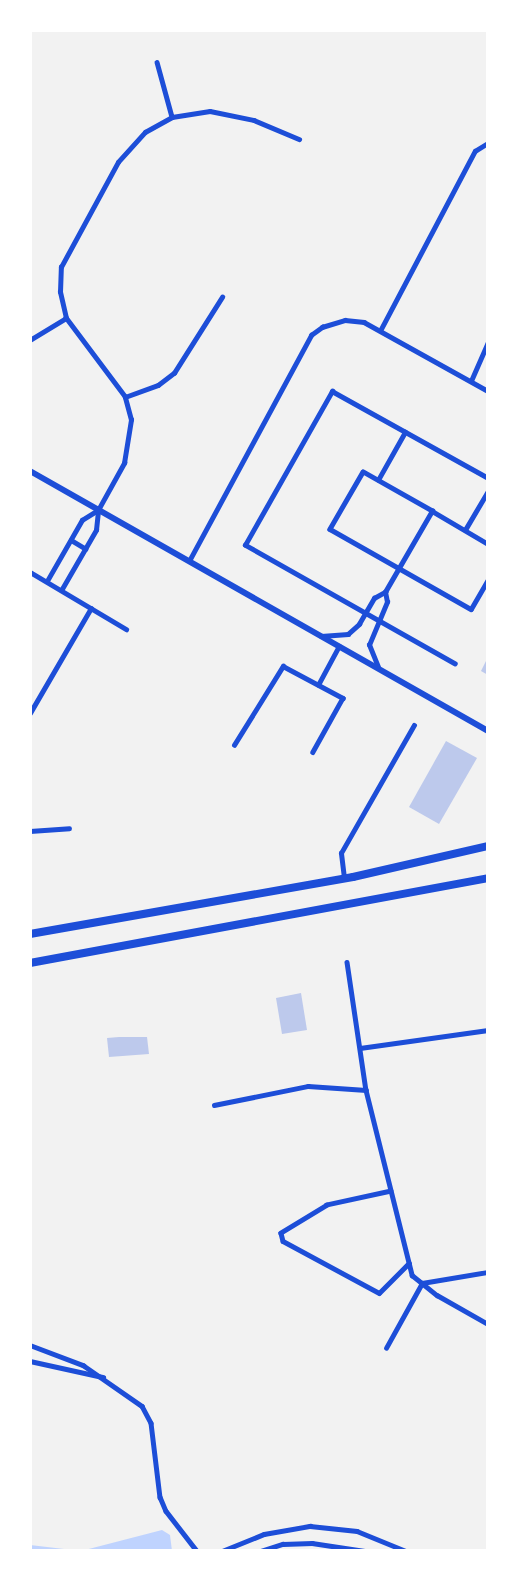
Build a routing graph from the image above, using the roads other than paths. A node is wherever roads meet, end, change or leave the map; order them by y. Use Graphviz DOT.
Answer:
graph roads {
  1 [pos="157,62"];
  2 [pos="171,117"];
  3 [pos="299,139"];
  4 [pos="488,143"];
  5 [pos="222,297"];
  6 [pos="66,318"];
  7 [pos="381,329"];
  8 [pos="30,340"];
  9 [pos="488,342"];
  10 [pos="481,356"];
  11 [pos="488,360"];
  12 [pos="471,381"];
  13 [pos="488,391"];
  14 [pos="125,397"];
  15 [pos="405,432"];
  16 [pos="30,471"];
  17 [pos="488,478"];
  18 [pos="378,480"];
  19 [pos="488,491"];
  20 [pos="98,510"];
  21 [pos="432,511"];
  22 [pos="465,530"];
  23 [pos="71,540"];
  24 [pos="488,544"];
  25 [pos="86,549"];
  26 [pos="189,561"];
  27 [pos="398,568"];
  28 [pos="30,572"];
  29 [pos="488,580"];
  30 [pos="47,581"];
  31 [pos="62,589"];
  32 [pos="385,592"];
  33 [pos="91,608"];
  34 [pos="365,614"];
  35 [pos="378,620"];
  36 [pos="126,629"];
  37 [pos="321,636"];
  38 [pos="339,646"];
  39 [pos="455,664"];
  40 [pos="378,669"];
  41 [pos="318,685"];
  42 [pos="30,713"];
  43 [pos="414,725"];
  44 [pos="488,731"];
  45 [pos="234,745"];
  46 [pos="313,752"];
  47 [pos="69,828"];
  48 [pos="30,831"];
  49 [pos="488,846"];
  50 [pos="344,878"];
  51 [pos="488,878"];
  52 [pos="30,934"];
  53 [pos="347,962"];
  54 [pos="30,963"];
  55 [pos="488,1030"];
  56 [pos="360,1048"];
  57 [pos="366,1090"];
  58 [pos="214,1105"];
  59 [pos="392,1191"];
  60 [pos="409,1263"];
  61 [pos="488,1272"];
  62 [pos="422,1283"];
  63 [pos="488,1324"];
  64 [pos="30,1345"];
  65 [pos="386,1348"];
  66 [pos="30,1361"];
  67 [pos="105,1377"];
  68 [pos="402,1550"];
  69 [pos="197,1551"];
  70 [pos="222,1551"];
  71 [pos="261,1551"];
  72 [pos="364,1551"];
  1 -- 2 [label="street"];
  2 -- 3 [label="street"];
  2 -- 6 [label="street"];
  4 -- 7 [label="street"];
  5 -- 14 [label="street"];
  6 -- 8 [label="street"];
  6 -- 14 [label="street"];
  7 -- 12 [label="street"];
  7 -- 26 [label="street"];
  9 -- 10 [label="street"];
  10 -- 11 [label="street"];
  10 -- 12 [label="street"];
  12 -- 13 [label="street"];
  14 -- 20 [label="street"];
  15 -- 17 [label="street"];
  15 -- 18 [label="street"];
  15 -- 34 [label="street"];
  16 -- 20 [label="street"];
  18 -- 21 [label="street"];
  18 -- 27 [label="street"];
  19 -- 22 [label="street"];
  20 -- 23 [label="street"];
  20 -- 25 [label="street"];
  20 -- 26 [label="street"];
  21 -- 22 [label="street"];
  21 -- 27 [label="street"];
  22 -- 24 [label="street"];
  23 -- 25 [label="street"];
  23 -- 30 [label="street"];
  25 -- 31 [label="street"];
  26 -- 37 [label="street"];
  27 -- 29 [label="street"];
  27 -- 32 [label="street"];
  28 -- 30 [label="street"];
  30 -- 31 [label="street"];
  31 -- 33 [label="street"];
  32 -- 34 [label="street"];
  32 -- 35 [label="street"];
  33 -- 36 [label="street"];
  33 -- 42 [label="street"];
  34 -- 35 [label="street"];
  34 -- 37 [label="street"];
  35 -- 39 [label="street"];
  35 -- 40 [label="street"];
  37 -- 38 [label="street"];
  38 -- 40 [label="street"];
  38 -- 41 [label="street"];
  40 -- 44 [label="street"];
  41 -- 45 [label="street"];
  41 -- 46 [label="street"];
  43 -- 50 [label="street"];
  47 -- 48 [label="street"];
  49 -- 50 [label="main road"];
  50 -- 52 [label="main road"];
  51 -- 54 [label="main road"];
  53 -- 56 [label="street"];
  55 -- 56 [label="street"];
  56 -- 57 [label="street"];
  57 -- 58 [label="street"];
  57 -- 59 [label="street"];
  59 -- 60 [label="street"];
  59 -- 60 [label="street"];
  60 -- 62 [label="street"];
  61 -- 62 [label="street"];
  62 -- 63 [label="street"];
  62 -- 65 [label="street"];
  64 -- 67 [label="street"];
  66 -- 67 [label="street"];
  67 -- 69 [label="street"];
  68 -- 70 [label="street"];
  71 -- 72 [label="street"];
}
